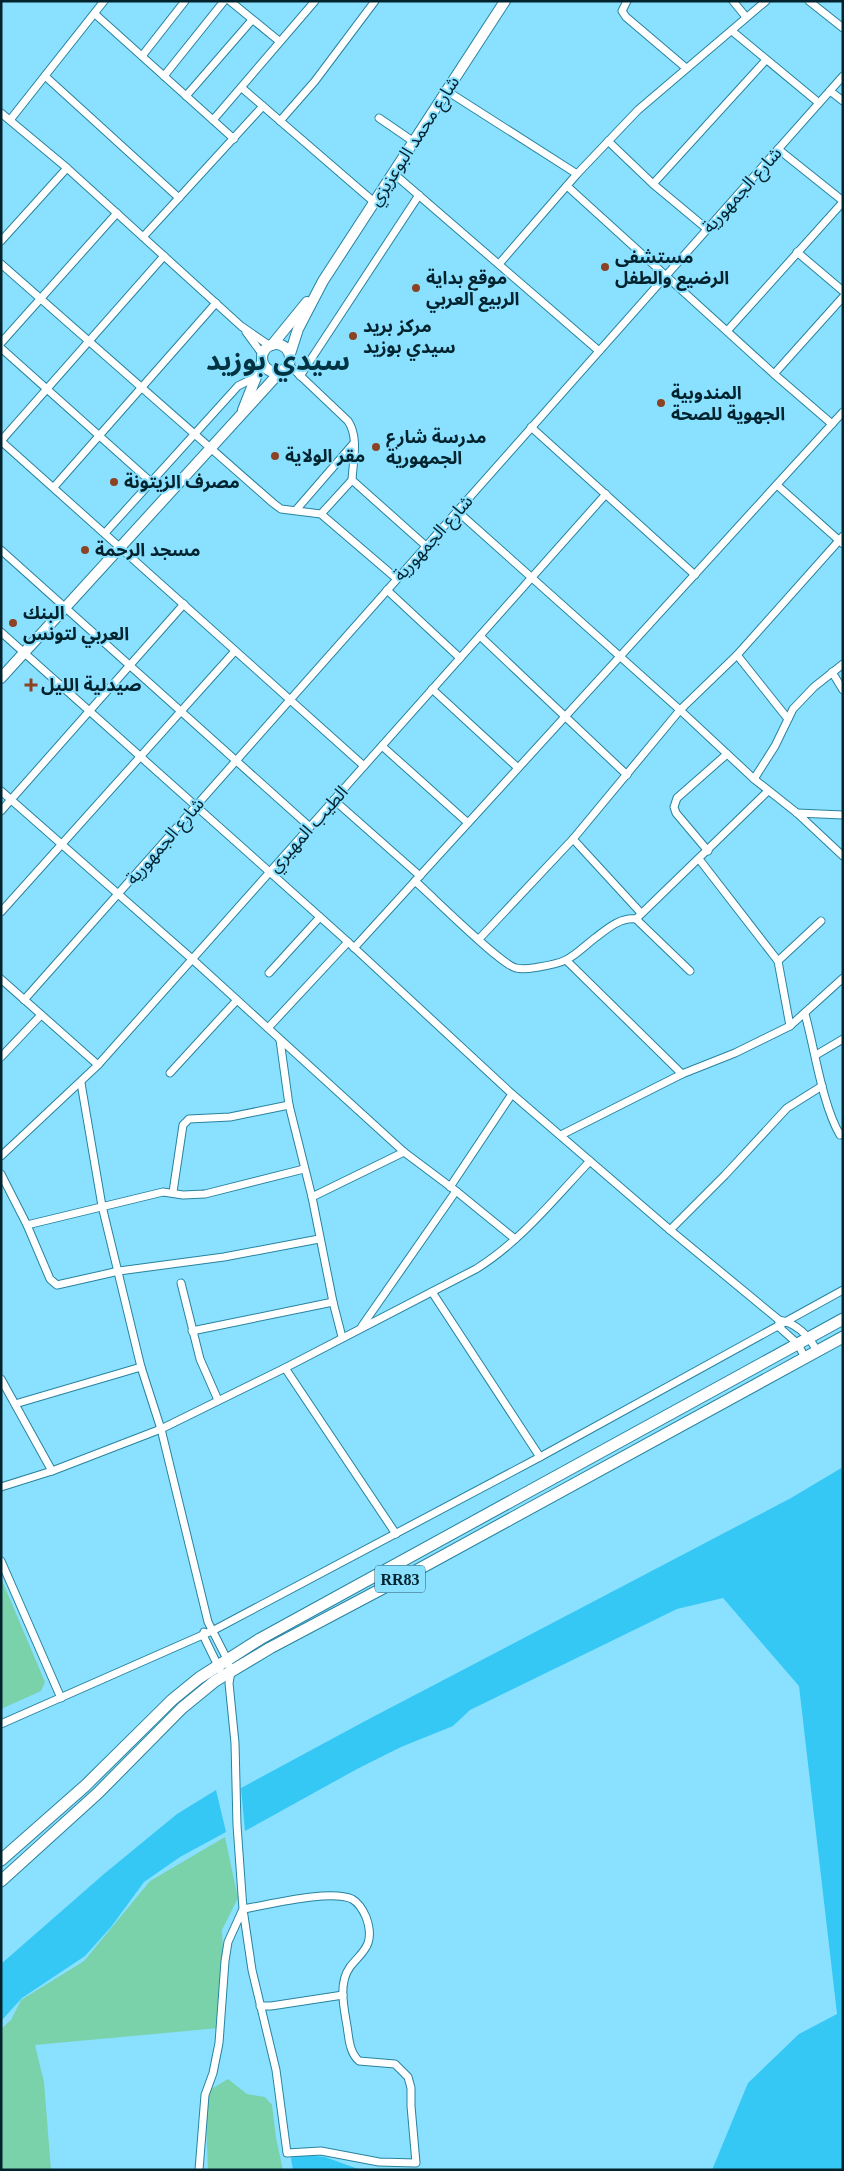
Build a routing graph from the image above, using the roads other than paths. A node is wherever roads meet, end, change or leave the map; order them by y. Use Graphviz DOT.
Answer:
graph roads {
  1 [pos="104,1"];
  2 [pos="185,1"];
  3 [pos="224,1"];
  4 [pos="230,1"];
  5 [pos="314,1"];
  6 [pos="375,1"];
  7 [pos="505,1"];
  8 [pos="627,1"];
  9 [pos="733,1"];
  10 [pos="766,1"];
  11 [pos="809,1"];
  12 [pos="95,14"];
  13 [pos="746,17"];
  14 [pos="252,20"];
  15 [pos="843,28"];
  16 [pos="732,31"];
  17 [pos="280,41"];
  18 [pos="142,56"];
  19 [pos="766,61"];
  20 [pos="686,68"];
  21 [pos="45,76"];
  22 [pos="164,76"];
  23 [pos="843,76"];
  24 [pos="242,88"];
  25 [pos="447,91"];
  26 [pos="830,91"];
  27 [pos="186,96"];
  28 [pos="843,101"];
  29 [pos="819,103"];
  30 [pos="263,106"];
  31 [pos="1,113"];
  32 [pos="378,118"];
  33 [pos="10,120"];
  34 [pos="213,120"];
  35 [pos="280,121"];
  36 [pos="234,138"];
  37 [pos="608,141"];
  38 [pos="414,142"];
  39 [pos="778,149"];
  40 [pos="67,168"];
  41 [pos="393,173"];
  42 [pos="577,174"];
  43 [pos="653,184"];
  44 [pos="568,186"];
  45 [pos="419,195"];
  46 [pos="179,198"];
  47 [pos="374,202"];
  48 [pos="843,202"];
  49 [pos="117,213"];
  50 [pos="707,229"];
  51 [pos="144,237"];
  52 [pos="1,241"];
  53 [pos="797,252"];
  54 [pos="164,256"];
  55 [pos="1,264"];
  56 [pos="499,264"];
  57 [pos="666,275"];
  58 [pos="323,281"];
  59 [pos="843,291"];
  60 [pos="843,297"];
  61 [pos="40,299"];
  62 [pos="216,303"];
  63 [pos="241,326"];
  64 [pos="728,330"];
  65 [pos="89,342"];
  66 [pos="1,343"];
  67 [pos="271,345"];
  68 [pos="1,348"];
  69 [pos="599,351"];
  70 [pos="263,358"];
  71 [pos="286,364"];
  72 [pos="774,374"];
  73 [pos="300,376"];
  74 [pos="256,377"];
  75 [pos="141,388"];
  76 [pos="47,389"];
  77 [pos="843,412"];
  78 [pos="241,415"];
  79 [pos="832,424"];
  80 [pos="532,427"];
  81 [pos="194,435"];
  82 [pos="99,436"];
  83 [pos="1,441"];
  84 [pos="354,443"];
  85 [pos="209,449"];
  86 [pos="352,480"];
  87 [pos="151,482"];
  88 [pos="776,485"];
  89 [pos="54,487"];
  90 [pos="606,494"];
  91 [pos="296,510"];
  92 [pos="457,511"];
  93 [pos="321,514"];
  94 [pos="105,533"];
  95 [pos="841,540"];
  96 [pos="426,546"];
  97 [pos="121,547"];
  98 [pos="1,550"];
  99 [pos="695,575"];
  100 [pos="532,577"];
  101 [pos="397,579"];
  102 [pos="387,590"];
  103 [pos="184,604"];
  104 [pos="66,607"];
  105 [pos="1,632"];
  106 [pos="480,636"];
  107 [pos="235,650"];
  108 [pos="24,652"];
  109 [pos="737,655"];
  110 [pos="620,657"];
  111 [pos="460,658"];
  112 [pos="843,664"];
  113 [pos="130,665"];
  114 [pos="832,672"];
  115 [pos="1,678"];
  116 [pos="432,689"];
  117 [pos="843,690"];
  118 [pos="290,700"];
  119 [pos="680,710"];
  120 [pos="90,711"];
  121 [pos="181,711"];
  122 [pos="566,716"];
  123 [pos="788,719"];
  124 [pos="382,746"];
  125 [pos="727,754"];
  126 [pos="140,756"];
  127 [pos="236,760"];
  128 [pos="364,766"];
  129 [pos="518,768"];
  130 [pos="627,775"];
  131 [pos="754,779"];
  132 [pos="1,791"];
  133 [pos="768,792"];
  134 [pos="11,800"];
  135 [pos="334,800"];
  136 [pos="196,806"];
  137 [pos="1,811"];
  138 [pos="797,813"];
  139 [pos="843,815"];
  140 [pos="468,822"];
  141 [pos="310,827"];
  142 [pos="573,839"];
  143 [pos="61,845"];
  144 [pos="708,850"];
  145 [pos="843,856"];
  146 [pos="699,859"];
  147 [pos="270,872"];
  148 [pos="418,878"];
  149 [pos="118,895"];
  150 [pos="1,912"];
  151 [pos="639,916"];
  152 [pos="320,917"];
  153 [pos="822,921"];
  154 [pos="479,940"];
  155 [pos="351,945"];
  156 [pos="192,959"];
  157 [pos="567,961"];
  158 [pos="778,961"];
  159 [pos="690,971"];
  160 [pos="269,972"];
  161 [pos="843,978"];
  162 [pos="1,980"];
  163 [pos="24,1000"];
  164 [pos="237,1000"];
  165 [pos="805,1014"];
  166 [pos="41,1015"];
  167 [pos="790,1026"];
  168 [pos="268,1028"];
  169 [pos="843,1039"];
  170 [pos="280,1040"];
  171 [pos="816,1055"];
  172 [pos="1,1057"];
  173 [pos="98,1065"];
  174 [pos="170,1073"];
  175 [pos="682,1074"];
  176 [pos="81,1083"];
  177 [pos="822,1086"];
  178 [pos="512,1094"];
  179 [pos="289,1105"];
  180 [pos="561,1134"];
  181 [pos="842,1136"];
  182 [pos="404,1152"];
  183 [pos="1,1156"];
  184 [pos="590,1162"];
  185 [pos="304,1168"];
  186 [pos="1,1174"];
  187 [pos="453,1189"];
  188 [pos="173,1192"];
  189 [pos="312,1197"];
  190 [pos="102,1206"];
  191 [pos="27,1225"];
  192 [pos="670,1230"];
  193 [pos="320,1239"];
  194 [pos="515,1239"];
  195 [pos="119,1271"];
  196 [pos="180,1283"];
  197 [pos="843,1290"];
  198 [pos="432,1292"];
  199 [pos="333,1302"];
  200 [pos="843,1319"];
  201 [pos="788,1321"];
  202 [pos="779,1323"];
  203 [pos="360,1328"];
  204 [pos="192,1330"];
  205 [pos="342,1337"];
  206 [pos="843,1337"];
  207 [pos="810,1338"];
  208 [pos="798,1344"];
  209 [pos="817,1351"];
  210 [pos="805,1358"];
  211 [pos="141,1367"];
  212 [pos="285,1368"];
  213 [pos="1,1379"];
  214 [pos="218,1400"];
  215 [pos="15,1404"];
  216 [pos="161,1429"];
  217 [pos="540,1457"];
  218 [pos="52,1471"];
  219 [pos="1,1487"];
  220 [pos="396,1534"];
  221 [pos="1,1561"];
  222 [pos="208,1622"];
  223 [pos="214,1630"];
  224 [pos="203,1635"];
  225 [pos="227,1659"];
  226 [pos="217,1666"];
  227 [pos="228,1677"];
  228 [pos="61,1698"];
  229 [pos="1,1724"];
  230 [pos="1,1860"];
  231 [pos="1,1881"];
  232 [pos="243,1909"];
  233 [pos="343,1995"];
  234 [pos="260,2006"];
  235 [pos="199,2170"];
  1 -- 12 [label="street"];
  2 -- 18 [label="street"];
  3 -- 22 [label="street"];
  4 -- 14 [label="street"];
  5 -- 17 [label="street"];
  6 -- 35 [label="street"];
  7 -- 25 [label="main road, شارع محمد البوعزيزي"];
  8 -- 20 [label="street"];
  9 -- 13 [label="street"];
  10 -- 13 [label="street"];
  11 -- 15 [label="street"];
  12 -- 18 [label="street"];
  12 -- 21 [label="street"];
  13 -- 16 [label="street"];
  14 -- 17 [label="street"];
  14 -- 27 [label="street"];
  16 -- 19 [label="street"];
  16 -- 20 [label="street"];
  17 -- 24 [label="street"];
  18 -- 22 [label="street"];
  19 -- 29 [label="street"];
  19 -- 43 [label="street"];
  20 -- 37 [label="street"];
  21 -- 33 [label="street"];
  21 -- 46 [label="street"];
  22 -- 27 [label="street"];
  23 -- 26 [label="street, شارع الجمهورية"];
  24 -- 30 [label="street"];
  24 -- 34 [label="street"];
  25 -- 38 [label="main road, شارع محمد البوعزيزي"];
  25 -- 42 [label="street"];
  26 -- 28 [label="street"];
  26 -- 29 [label="street, شارع الجمهورية"];
  27 -- 34 [label="street"];
  29 -- 39 [label="street, شارع الجمهورية"];
  30 -- 35 [label="street"];
  30 -- 36 [label="street"];
  31 -- 33 [label="street"];
  32 -- 38 [label="street"];
  33 -- 40 [label="street"];
  34 -- 36 [label="street"];
  35 -- 47 [label="street"];
  36 -- 46 [label="street"];
  37 -- 42 [label="street"];
  37 -- 43 [label="street"];
  38 -- 41 [label="main road, شارع محمد البوعزيزي"];
  39 -- 48 [label="street"];
  39 -- 50 [label="street, شارع الجمهورية"];
  40 -- 49 [label="street"];
  40 -- 52 [label="street"];
  41 -- 45 [label="street"];
  41 -- 47 [label="main road, شارع محمد البوعزيزي"];
  42 -- 44 [label="street"];
  43 -- 50 [label="street"];
  44 -- 56 [label="street"];
  44 -- 57 [label="street"];
  45 -- 56 [label="street"];
  45 -- 73 [label="street"];
  46 -- 51 [label="street"];
  47 -- 58 [label="main road, شارع محمد البوعزيزي"];
  48 -- 53 [label="street"];
  49 -- 51 [label="street"];
  49 -- 61 [label="street"];
  50 -- 57 [label="street, شارع الجمهورية"];
  51 -- 54 [label="street"];
  53 -- 59 [label="street"];
  53 -- 64 [label="street"];
  54 -- 62 [label="street"];
  54 -- 65 [label="street"];
  55 -- 61 [label="street"];
  56 -- 69 [label="street"];
  57 -- 64 [label="street"];
  57 -- 69 [label="street, شارع الجمهورية"];
  58 -- 67 [label="main road, شارع محمد البوعزيزي"];
  58 -- 71 [label="main road, شارع محمد البوعزيزي"];
  60 -- 72 [label="street"];
  61 -- 65 [label="street"];
  61 -- 66 [label="street"];
  62 -- 63 [label="street"];
  62 -- 75 [label="street"];
  63 -- 67 [label="street"];
  63 -- 70 [label="street"];
  64 -- 72 [label="street"];
  65 -- 75 [label="street"];
  65 -- 76 [label="street"];
  67 -- 70 [label="main road, شارع محمد البوعزيزي"];
  67 -- 71 [label="main road"];
  68 -- 76 [label="street"];
  69 -- 80 [label="street, شارع الجمهورية"];
  70 -- 71 [label="main road"];
  70 -- 74 [label="main road, شارع محمد البوعزيزي"];
  71 -- 73 [label="street"];
  71 -- 78 [label="main road"];
  72 -- 79 [label="street"];
  73 -- 84 [label="street"];
  74 -- 78 [label="main road, شارع محمد البوعزيزي"];
  74 -- 81 [label="street"];
  75 -- 81 [label="street"];
  75 -- 82 [label="street"];
  76 -- 82 [label="street"];
  76 -- 83 [label="street"];
  77 -- 79 [label="street"];
  78 -- 85 [label="main road"];
  79 -- 88 [label="street"];
  80 -- 90 [label="street"];
  80 -- 92 [label="street, شارع الجمهورية"];
  81 -- 85 [label="street"];
  81 -- 87 [label="street"];
  82 -- 87 [label="street"];
  82 -- 89 [label="street"];
  83 -- 89 [label="street"];
  84 -- 86 [label="street"];
  84 -- 91 [label="street"];
  85 -- 91 [label="street"];
  85 -- 97 [label="main road"];
  86 -- 93 [label="street"];
  86 -- 96 [label="street"];
  87 -- 94 [label="street"];
  88 -- 95 [label="street"];
  88 -- 99 [label="street"];
  89 -- 94 [label="street"];
  90 -- 99 [label="street"];
  90 -- 100 [label="street, الطيب المهيري"];
  91 -- 93 [label="street"];
  92 -- 96 [label="street, شارع الجمهورية"];
  92 -- 100 [label="street"];
  93 -- 101 [label="street"];
  94 -- 97 [label="street"];
  95 -- 109 [label="street"];
  96 -- 101 [label="street, شارع الجمهورية"];
  97 -- 103 [label="street"];
  97 -- 104 [label="main road"];
  98 -- 104 [label="street"];
  99 -- 110 [label="street"];
  100 -- 106 [label="street, الطيب المهيري"];
  100 -- 110 [label="street"];
  101 -- 102 [label="street, شارع الجمهورية"];
  102 -- 111 [label="street"];
  102 -- 118 [label="street, شارع الجمهورية"];
  103 -- 107 [label="street"];
  103 -- 113 [label="street"];
  104 -- 108 [label="main road"];
  104 -- 113 [label="street"];
  105 -- 108 [label="street"];
  106 -- 111 [label="street, الطيب المهيري"];
  106 -- 122 [label="street"];
  107 -- 118 [label="street"];
  107 -- 121 [label="street"];
  108 -- 115 [label="main road"];
  108 -- 120 [label="street"];
  109 -- 119 [label="street"];
  109 -- 123 [label="street"];
  110 -- 119 [label="street"];
  110 -- 122 [label="street"];
  111 -- 116 [label="street, الطيب المهيري"];
  112 -- 114 [label="street"];
  113 -- 120 [label="street"];
  113 -- 121 [label="street"];
  114 -- 117 [label="street"];
  114 -- 123 [label="street"];
  116 -- 124 [label="street, الطيب المهيري"];
  116 -- 129 [label="street"];
  118 -- 127 [label="street, شارع الجمهورية"];
  118 -- 128 [label="street"];
  119 -- 125 [label="street"];
  119 -- 130 [label="street"];
  120 -- 126 [label="street"];
  120 -- 134 [label="street"];
  121 -- 126 [label="street"];
  121 -- 127 [label="street"];
  122 -- 129 [label="street"];
  122 -- 130 [label="street"];
  123 -- 131 [label="street"];
  124 -- 128 [label="street, الطيب المهيري"];
  124 -- 140 [label="street"];
  125 -- 131 [label="street"];
  125 -- 144 [label="street"];
  126 -- 136 [label="street"];
  126 -- 143 [label="street"];
  127 -- 136 [label="street, شارع الجمهورية"];
  127 -- 141 [label="street"];
  128 -- 135 [label="street, الطيب المهيري"];
  129 -- 140 [label="street"];
  130 -- 142 [label="street"];
  131 -- 133 [label="street"];
  132 -- 134 [label="street"];
  133 -- 138 [label="street"];
  133 -- 144 [label="street"];
  134 -- 137 [label="street"];
  134 -- 143 [label="street"];
  135 -- 141 [label="street, الطيب المهيري"];
  135 -- 148 [label="street"];
  136 -- 147 [label="street"];
  136 -- 149 [label="street, شارع الجمهورية"];
  138 -- 139 [label="street"];
  138 -- 145 [label="street"];
  140 -- 148 [label="street"];
  141 -- 147 [label="street, الطيب المهيري"];
  142 -- 151 [label="street"];
  142 -- 154 [label="street"];
  143 -- 149 [label="street"];
  143 -- 150 [label="street"];
  144 -- 146 [label="street"];
  146 -- 151 [label="street"];
  146 -- 158 [label="street"];
  147 -- 152 [label="street"];
  147 -- 156 [label="street, الطيب المهيري"];
  148 -- 154 [label="street"];
  148 -- 155 [label="street"];
  149 -- 156 [label="street"];
  149 -- 163 [label="street, شارع الجمهورية"];
  151 -- 157 [label="street"];
  151 -- 159 [label="street"];
  152 -- 155 [label="street"];
  152 -- 160 [label="street"];
  153 -- 158 [label="street"];
  154 -- 157 [label="street"];
  155 -- 168 [label="street"];
  155 -- 178 [label="street"];
  156 -- 164 [label="street"];
  156 -- 173 [label="street, الطيب المهيري"];
  157 -- 175 [label="street"];
  158 -- 167 [label="street"];
  161 -- 165 [label="street"];
  162 -- 163 [label="street"];
  163 -- 166 [label="street"];
  164 -- 168 [label="street"];
  164 -- 174 [label="street"];
  165 -- 167 [label="street"];
  165 -- 171 [label="street"];
  166 -- 172 [label="street"];
  166 -- 173 [label="street"];
  167 -- 175 [label="street"];
  168 -- 170 [label="street"];
  169 -- 171 [label="street"];
  170 -- 179 [label="street"];
  170 -- 182 [label="street"];
  171 -- 177 [label="street"];
  173 -- 176 [label="street, الطيب المهيري"];
  175 -- 180 [label="street"];
  176 -- 183 [label="street, الطيب المهيري"];
  176 -- 190 [label="street"];
  177 -- 181 [label="street"];
  177 -- 192 [label="street"];
  178 -- 180 [label="street"];
  178 -- 187 [label="street"];
  179 -- 185 [label="street"];
  179 -- 188 [label="street"];
  180 -- 184 [label="street"];
  182 -- 187 [label="street"];
  182 -- 189 [label="street"];
  184 -- 192 [label="street"];
  184 -- 194 [label="street"];
  185 -- 188 [label="street"];
  185 -- 189 [label="street"];
  186 -- 191 [label="street"];
  187 -- 194 [label="street"];
  187 -- 203 [label="street"];
  188 -- 190 [label="street"];
  189 -- 193 [label="street"];
  190 -- 191 [label="street"];
  190 -- 195 [label="street"];
  191 -- 195 [label="street"];
  192 -- 202 [label="street"];
  193 -- 195 [label="street"];
  193 -- 199 [label="street"];
  194 -- 198 [label="street"];
  195 -- 211 [label="street"];
  196 -- 204 [label="street"];
  197 -- 201 [label="street"];
  198 -- 203 [label="street"];
  198 -- 217 [label="street"];
  199 -- 204 [label="street"];
  199 -- 205 [label="street"];
  200 -- 207 [label="main road, RR83"];
  201 -- 202 [label="street"];
  201 -- 207 [label="street"];
  202 -- 208 [label="street"];
  202 -- 217 [label="street"];
  203 -- 205 [label="street"];
  204 -- 214 [label="street"];
  205 -- 212 [label="street"];
  206 -- 209 [label="main road, RR83"];
  207 -- 208 [label="main road, RR83"];
  207 -- 209 [label="street"];
  208 -- 210 [label="street"];
  208 -- 225 [label="main road, RR83"];
  209 -- 210 [label="main road, RR83"];
  210 -- 227 [label="main road, RR83"];
  211 -- 215 [label="street"];
  211 -- 216 [label="street"];
  212 -- 214 [label="street"];
  212 -- 220 [label="street"];
  213 -- 215 [label="street"];
  214 -- 216 [label="street"];
  215 -- 218 [label="street"];
  216 -- 218 [label="street"];
  216 -- 222 [label="street"];
  217 -- 220 [label="street"];
  218 -- 219 [label="street"];
  220 -- 223 [label="street"];
  221 -- 228 [label="street"];
  222 -- 223 [label="street"];
  222 -- 224 [label="street"];
  223 -- 224 [label="street"];
  223 -- 225 [label="street"];
  224 -- 226 [label="street"];
  224 -- 228 [label="street"];
  225 -- 226 [label="main road, RR83"];
  225 -- 227 [label="street"];
  226 -- 227 [label="street"];
  226 -- 230 [label="main road, RR83"];
  227 -- 231 [label="main road, RR83"];
  227 -- 232 [label="street"];
  228 -- 229 [label="street"];
  232 -- 233 [label="street"];
  232 -- 234 [label="street"];
  232 -- 235 [label="street"];
  233 -- 234 [label="street"];
  233 -- 234 [label="street"];
}
